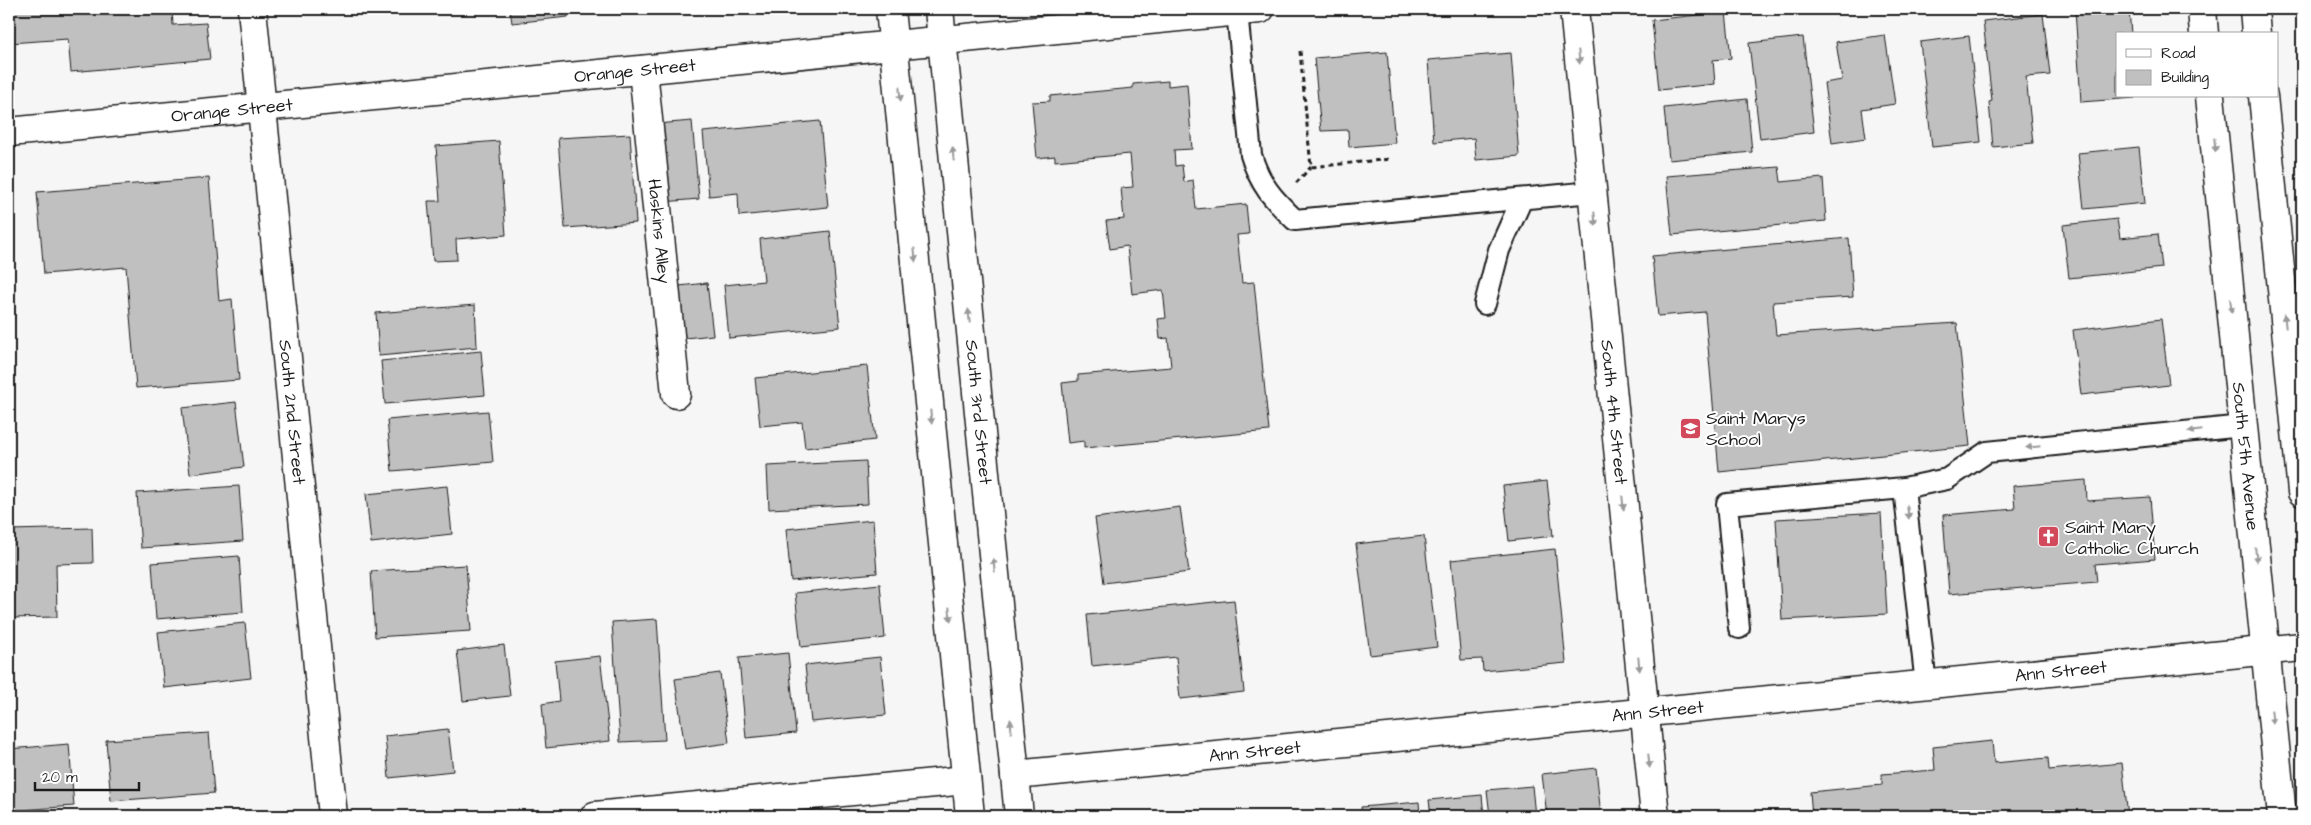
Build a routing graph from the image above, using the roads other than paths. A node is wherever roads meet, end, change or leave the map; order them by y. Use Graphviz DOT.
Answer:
graph roads {
  1 [pos="252,9"];
  2 [pos="890,9"];
  3 [pos="939,9"];
  4 [pos="1574,9"];
  5 [pos="2202,9"];
  6 [pos="2254,9"];
  7 [pos="1248,10"];
  8 [pos="2204,32"];
  9 [pos="2256,32"];
  10 [pos="942,40"];
  11 [pos="894,45"];
  12 [pos="643,70"];
  13 [pos="2210,98"];
  14 [pos="2263,98"];
  15 [pos="262,108"];
  16 [pos="9,132"];
  17 [pos="1592,192"];
  18 [pos="1522,199"];
  19 [pos="1485,304"];
  20 [pos="676,394"];
  21 [pos="2243,426"];
  22 [pos="1904,488"];
  23 [pos="2302,492"];
  24 [pos="1739,628"];
  25 [pos="2302,648"];
  26 [pos="2266,651"];
  27 [pos="1926,685"];
  28 [pos="1644,712"];
  29 [pos="1015,775"];
  30 [pos="966,780"];
  31 [pos="333,816"];
  32 [pos="595,816"];
  33 [pos="970,816"];
  34 [pos="1019,816"];
  35 [pos="1655,816"];
  36 [pos="2282,816"];
  1 -- 15 [label="street, South 2nd Street"];
  2 -- 11 [label="street"];
  3 -- 10 [label="street, South 3rd Street"];
  4 -- 17 [label="street, South 4th Street, one-way"];
  5 -- 8 [label="street"];
  6 -- 9 [label="street"];
  7 -- 10 [label="street, Orange Street"];
  7 -- 18 [label="lane"];
  10 -- 11 [label="street, Orange Street"];
  29 -- 10 [label="street, South 3rd Street, one-way"];
  11 -- 12 [label="street, Orange Street"];
  11 -- 30 [label="street, one-way"];
  12 -- 15 [label="street, Orange Street"];
  12 -- 20 [label="street, Haskins Alley"];
  13 -- 21 [label="street, South 5th Avenue, one-way"];
  23 -- 14 [label="street, one-way"];
  15 -- 16 [label="street, Orange Street"];
  15 -- 31 [label="street, South 2nd Street"];
  17 -- 18 [label="lane"];
  17 -- 28 [label="street, South 4th Street, one-way"];
  18 -- 19 [label="lane"];
  21 -- 22 [label="lane, one-way"];
  21 -- 26 [label="street, South 5th Avenue, one-way"];
  22 -- 24 [label="lane"];
  22 -- 27 [label="lane, one-way"];
  25 -- 26 [label="street, Ann Street"];
  26 -- 27 [label="street, Ann Street"];
  26 -- 36 [label="street, South 5th Avenue, one-way"];
  27 -- 28 [label="street, Ann Street"];
  28 -- 29 [label="street, Ann Street"];
  28 -- 35 [label="street, South 4th Street, one-way"];
  29 -- 34 [label="street, South 3rd Street"];
  30 -- 32 [label="street"];
  30 -- 33 [label="street"];
}
